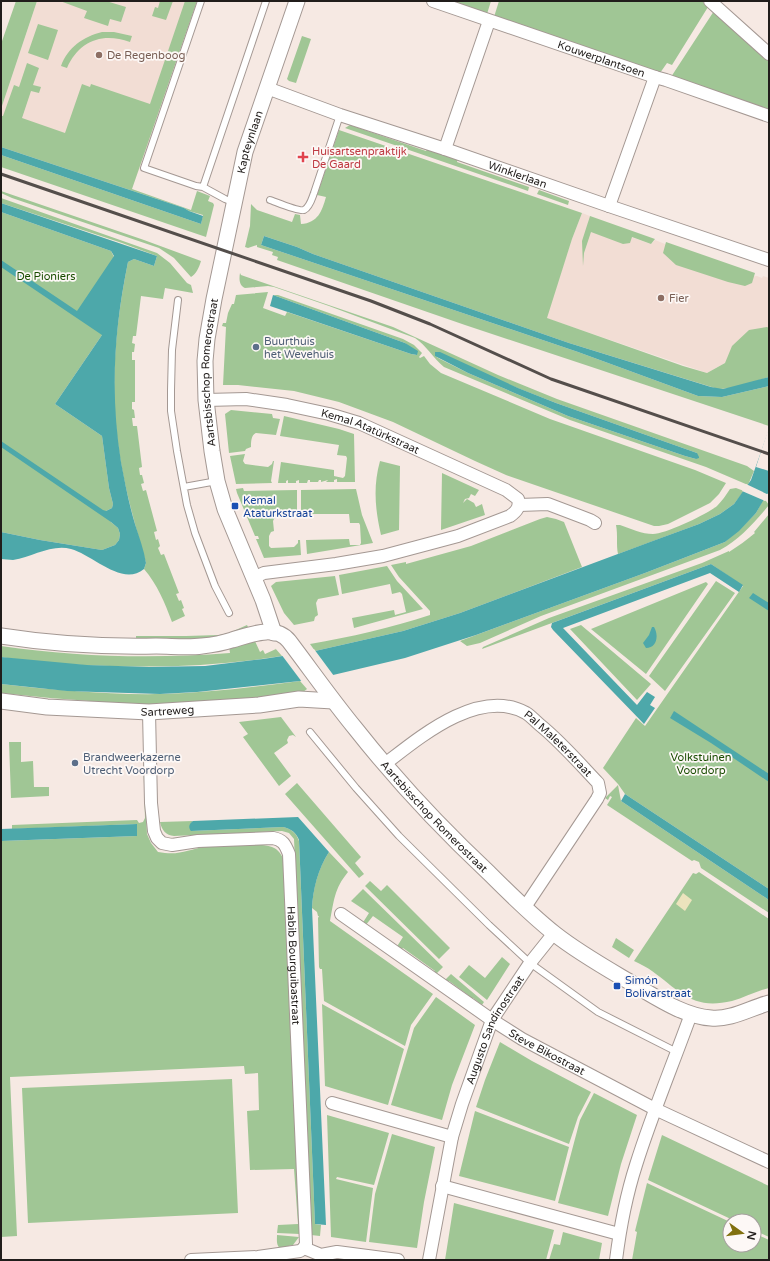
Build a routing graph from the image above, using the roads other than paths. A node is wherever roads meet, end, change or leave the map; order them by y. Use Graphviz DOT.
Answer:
graph roads {
  1 [pos="201,1"];
  2 [pos="266,1"];
  3 [pos="297,1"];
  4 [pos="433,1"];
  5 [pos="710,1"];
  6 [pos="489,21"];
  7 [pos="769,54"];
  8 [pos="655,77"];
  9 [pos="267,88"];
  10 [pos="340,115"];
  11 [pos="769,116"];
  12 [pos="445,149"];
  13 [pos="203,187"];
  14 [pos="270,200"];
  15 [pos="234,203"];
  16 [pos="609,206"];
  17 [pos="769,260"];
  18 [pos="217,287"];
  19 [pos="178,300"];
  20 [pos="206,400"];
  21 [pos="217,481"];
  22 [pos="184,487"];
  23 [pos="519,505"];
  24 [pos="595,523"];
  25 [pos="253,578"];
  26 [pos="229,613"];
  27 [pos="274,633"];
  28 [pos="1,636"];
  29 [pos="1,696"];
  30 [pos="1,701"];
  31 [pos="333,701"];
  32 [pos="85,709"];
  33 [pos="149,712"];
  34 [pos="310,732"];
  35 [pos="385,764"];
  36 [pos="525,907"];
  37 [pos="341,914"];
  38 [pos="554,933"];
  39 [pos="530,962"];
  40 [pos="769,1003"];
  41 [pos="691,1014"];
  42 [pos="492,1020"];
  43 [pos="677,1052"];
  44 [pos="332,1103"];
  45 [pos="655,1109"];
  46 [pos="452,1136"];
  47 [pos="769,1162"];
  48 [pos="442,1186"];
  49 [pos="619,1234"];
  50 [pos="304,1248"];
  51 [pos="191,1260"];
  52 [pos="398,1260"];
  53 [pos="429,1260"];
  54 [pos="616,1260"];
  1 -- 13 [label="lane"];
  2 -- 13 [label="lane"];
  3 -- 9 [label="street, Kapteynlaan"];
  4 -- 6 [label="street, Kouwerplantsoen"];
  5 -- 7 [label="street"];
  6 -- 8 [label="street, Kouwerplantsoen"];
  6 -- 12 [label="street"];
  8 -- 11 [label="street, Kouwerplantsoen"];
  8 -- 16 [label="street"];
  9 -- 10 [label="street, Winklerlaan"];
  9 -- 15 [label="street, Kapteynlaan"];
  10 -- 12 [label="street, Winklerlaan"];
  10 -- 14 [label="lane"];
  12 -- 16 [label="street, Winklerlaan"];
  13 -- 15 [label="lane"];
  15 -- 18 [label="street, Kapteynlaan"];
  16 -- 17 [label="street, Winklerlaan"];
  18 -- 20 [label="street, Aartsbisschop Romerostraat"];
  19 -- 22 [label="lane"];
  20 -- 21 [label="street, Aartsbisschop Romerostraat"];
  20 -- 23 [label="street, Kemal Atatürkstraat"];
  21 -- 22 [label="lane"];
  21 -- 25 [label="street, Aartsbisschop Romerostraat"];
  22 -- 26 [label="lane"];
  23 -- 24 [label="street"];
  23 -- 25 [label="street"];
  25 -- 27 [label="street, Aartsbisschop Romerostraat"];
  27 -- 28 [label="street"];
  27 -- 31 [label="street, Aartsbisschop Romerostraat"];
  29 -- 32 [label="street"];
  30 -- 32 [label="street, Sartreweg"];
  31 -- 33 [label="street, Sartreweg"];
  31 -- 35 [label="street, Aartsbisschop Romerostraat"];
  32 -- 33 [label="street, Sartreweg"];
  33 -- 50 [label="street, Habib Bourguibastraat"];
  34 -- 39 [label="lane"];
  35 -- 36 [label="street, Aartsbisschop Romerostraat"];
  35 -- 36 [label="street, Pal Maleterstraat"];
  36 -- 38 [label="street, Aartsbisschop Romerostraat"];
  37 -- 42 [label="street, Steve Bikostraat"];
  38 -- 39 [label="street, Augusto Sandinostraat"];
  38 -- 41 [label="street, Aartsbisschop Romerostraat"];
  39 -- 42 [label="street, Augusto Sandinostraat"];
  39 -- 43 [label="lane"];
  40 -- 41 [label="street, Aartsbisschop Romerostraat"];
  41 -- 43 [label="street"];
  42 -- 45 [label="street, Steve Bikostraat"];
  42 -- 46 [label="street, Augusto Sandinostraat"];
  43 -- 45 [label="street"];
  44 -- 46 [label="street"];
  45 -- 47 [label="street, Steve Bikostraat"];
  45 -- 49 [label="street"];
  46 -- 48 [label="street, Augusto Sandinostraat"];
  48 -- 49 [label="street"];
  48 -- 53 [label="street, Augusto Sandinostraat"];
  49 -- 54 [label="street"];
  50 -- 51 [label="street"];
  50 -- 52 [label="street"];
}
